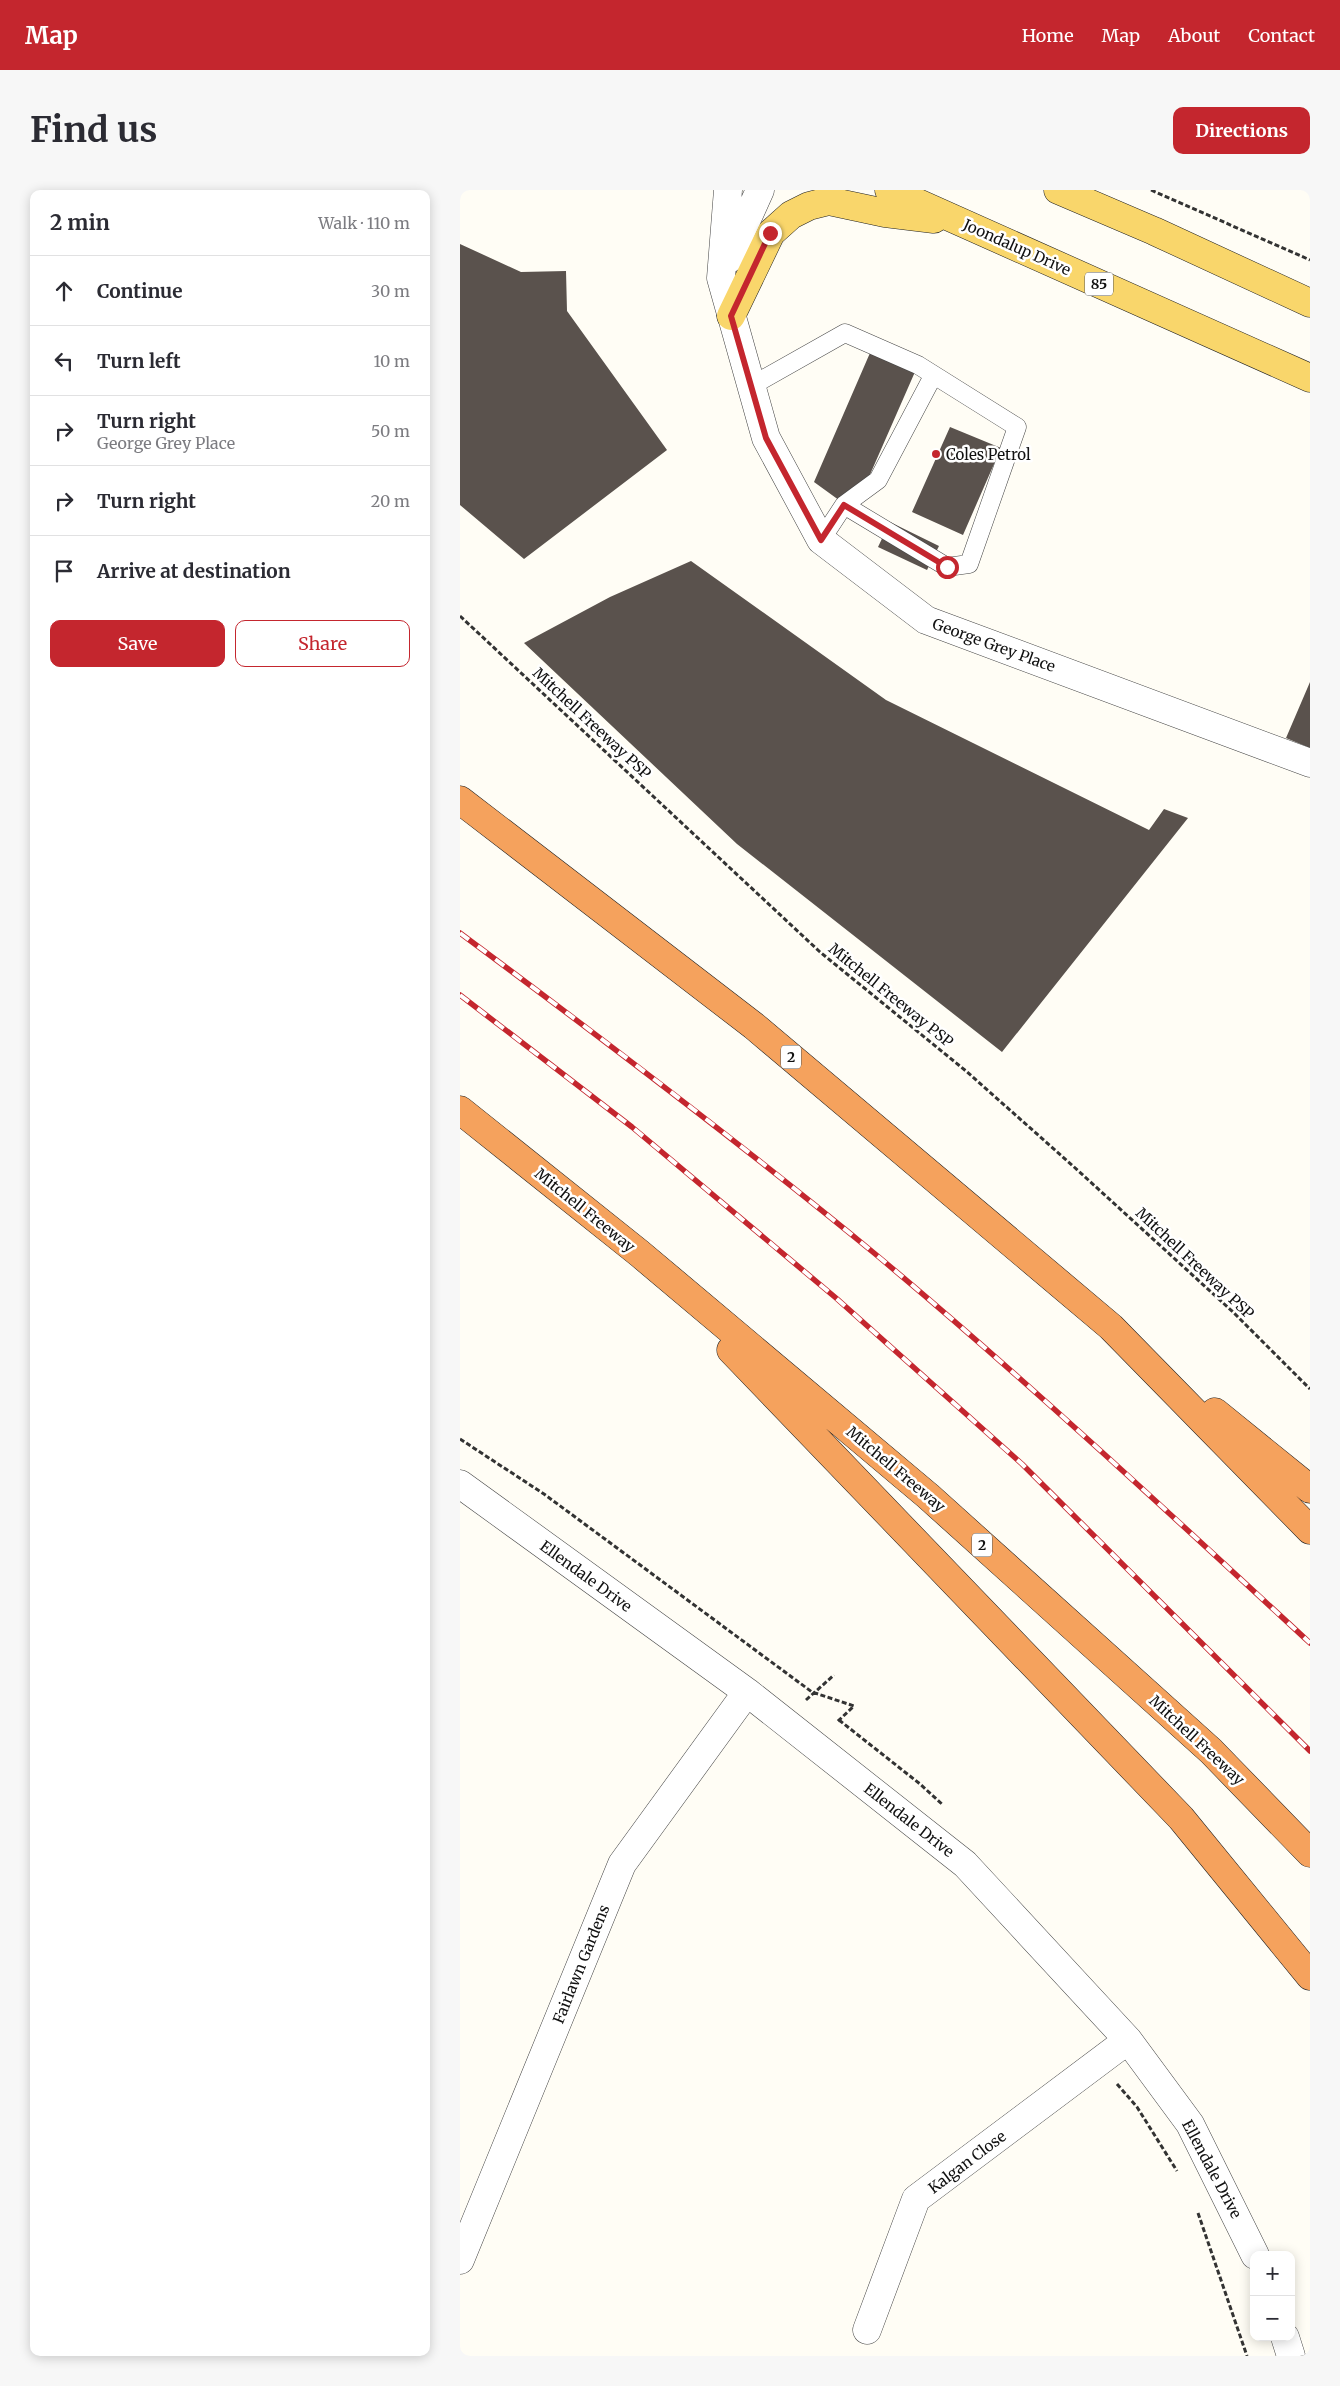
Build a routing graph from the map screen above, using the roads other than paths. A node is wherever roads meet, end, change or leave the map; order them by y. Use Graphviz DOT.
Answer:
graph roads {
  1 [pos="728,190"];
  2 [pos="760,190"];
  3 [pos="889,190"];
  4 [pos="1058,190"];
  5 [pos="963,223"];
  6 [pos="721,278"];
  7 [pos="1310,303"];
  8 [pos="731,316"];
  9 [pos="933,376"];
  10 [pos="1310,378"];
  11 [pos="751,386"];
  12 [pos="844,505"];
  13 [pos="821,540"];
  14 [pos="1310,763"];
  15 [pos="460,800"];
  16 [pos="460,1110"];
  17 [pos="639,1253"];
  18 [pos="1111,1328"];
  19 [pos="460,1484"];
  20 [pos="1310,1489"];
  21 [pos="1310,1530"];
  22 [pos="747,1692"];
  23 [pos="1310,1853"];
  24 [pos="1310,1976"];
  25 [pos="1128,2040"];
  26 [pos="1253,2251"];
  27 [pos="460,2260"];
  28 [pos="867,2330"];
  29 [pos="1286,2341"];
  30 [pos="1291,2356"];
  1 -- 6 [label="street, George Grey Place"];
  2 -- 6 [label="street"];
  3 -- 5 [label="main road, Joondalup Drive / 85"];
  4 -- 7 [label="main road"];
  5 -- 8 [label="main road"];
  5 -- 10 [label="main road, Joondalup Drive / 85"];
  6 -- 8 [label="street, George Grey Place"];
  8 -- 11 [label="street, George Grey Place"];
  9 -- 11 [label="lane"];
  9 -- 12 [label="lane"];
  9 -- 12 [label="lane"];
  11 -- 13 [label="street, George Grey Place"];
  12 -- 13 [label="lane"];
  13 -- 14 [label="street, George Grey Place"];
  15 -- 18 [label="highway, 2"];
  16 -- 17 [label="highway, Mitchell Freeway / 2"];
  17 -- 23 [label="highway, Mitchell Freeway / 2"];
  17 -- 24 [label="highway"];
  18 -- 20 [label="highway"];
  18 -- 21 [label="highway, 2"];
  19 -- 22 [label="street, Ellendale Drive"];
  22 -- 25 [label="street, Ellendale Drive"];
  22 -- 27 [label="street, Fairlawn Gardens"];
  25 -- 26 [label="street, Ellendale Drive"];
  25 -- 28 [label="street, Kalgan Close"];
  29 -- 30 [label="street"];
}
